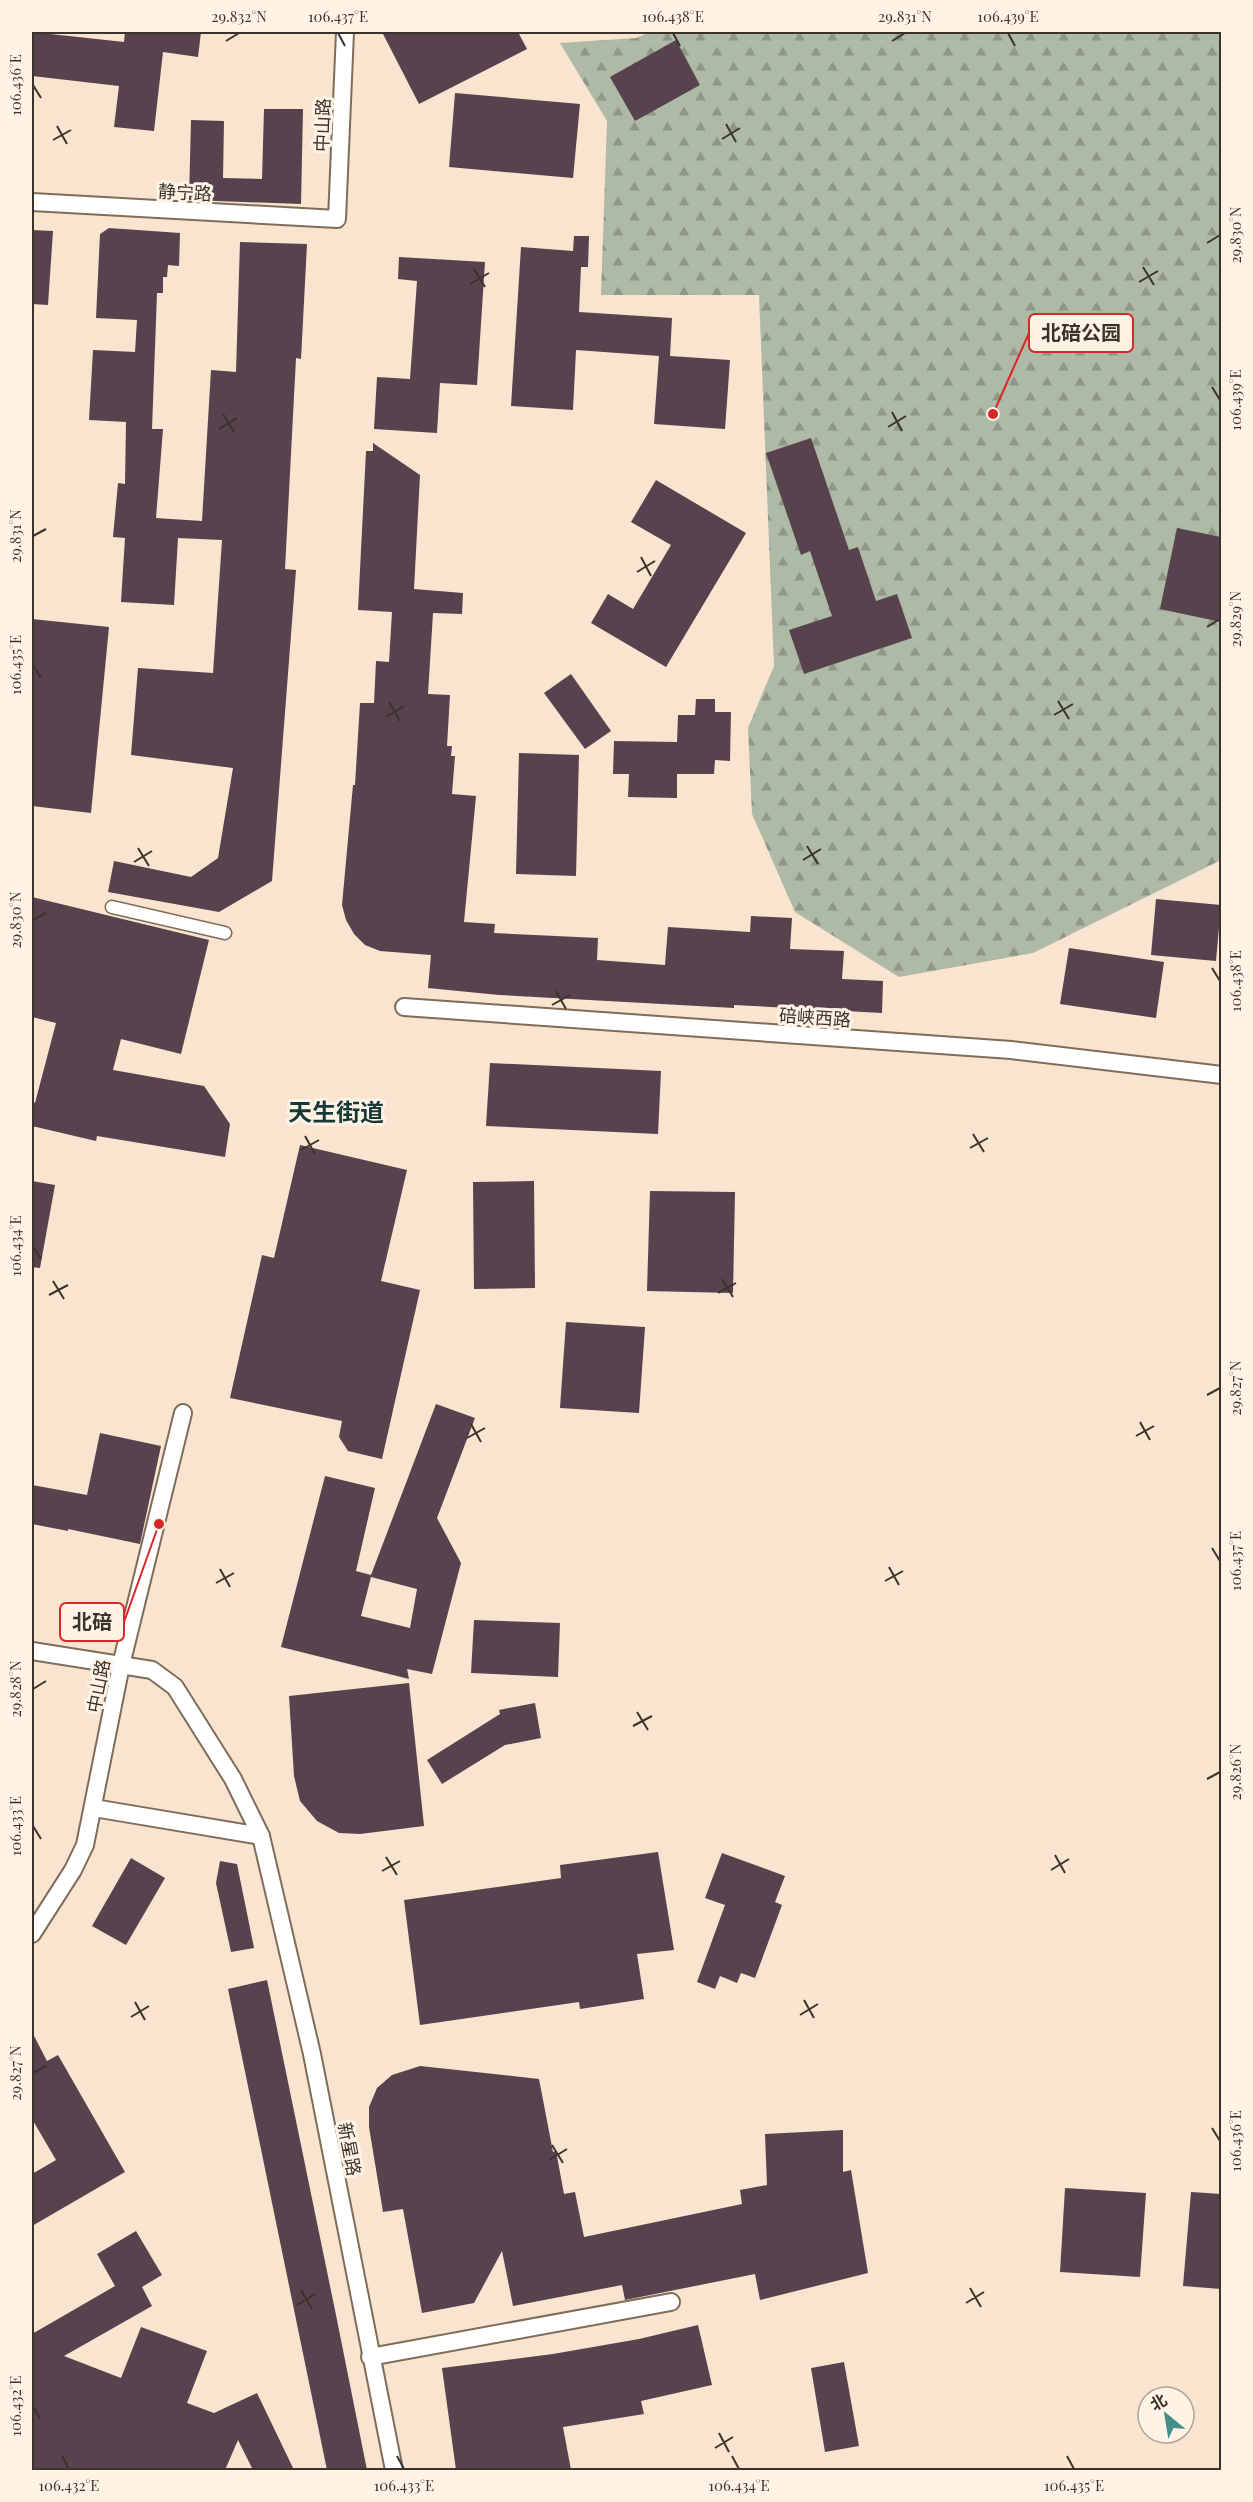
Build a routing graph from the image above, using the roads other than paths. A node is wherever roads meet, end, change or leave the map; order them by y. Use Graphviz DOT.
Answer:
graph roads {
  1 [pos="345,32"];
  2 [pos="32,202"];
  3 [pos="337,219"];
  4 [pos="112,907"];
  5 [pos="225,933"];
  6 [pos="404,1007"];
  7 [pos="1221,1075"];
  8 [pos="183,1413"];
  9 [pos="32,1651"];
  10 [pos="121,1665"];
  11 [pos="94,1808"];
  12 [pos="261,1836"];
  13 [pos="32,1934"];
  14 [pos="671,2302"];
  15 [pos="370,2357"];
  16 [pos="394,2470"];
  1 -- 3 [label="street, 中山路"];
  2 -- 3 [label="street, 静宁路"];
  4 -- 5 [label="street"];
  6 -- 7 [label="street, 碚峡西路"];
  8 -- 10 [label="street, 中山路"];
  9 -- 10 [label="street, 新星路"];
  10 -- 11 [label="street, 中山路"];
  10 -- 12 [label="street, 新星路"];
  11 -- 12 [label="street"];
  11 -- 13 [label="street, 中山路"];
  12 -- 15 [label="street, 新星路"];
  14 -- 15 [label="street"];
  15 -- 16 [label="street, 新星路"];
}
